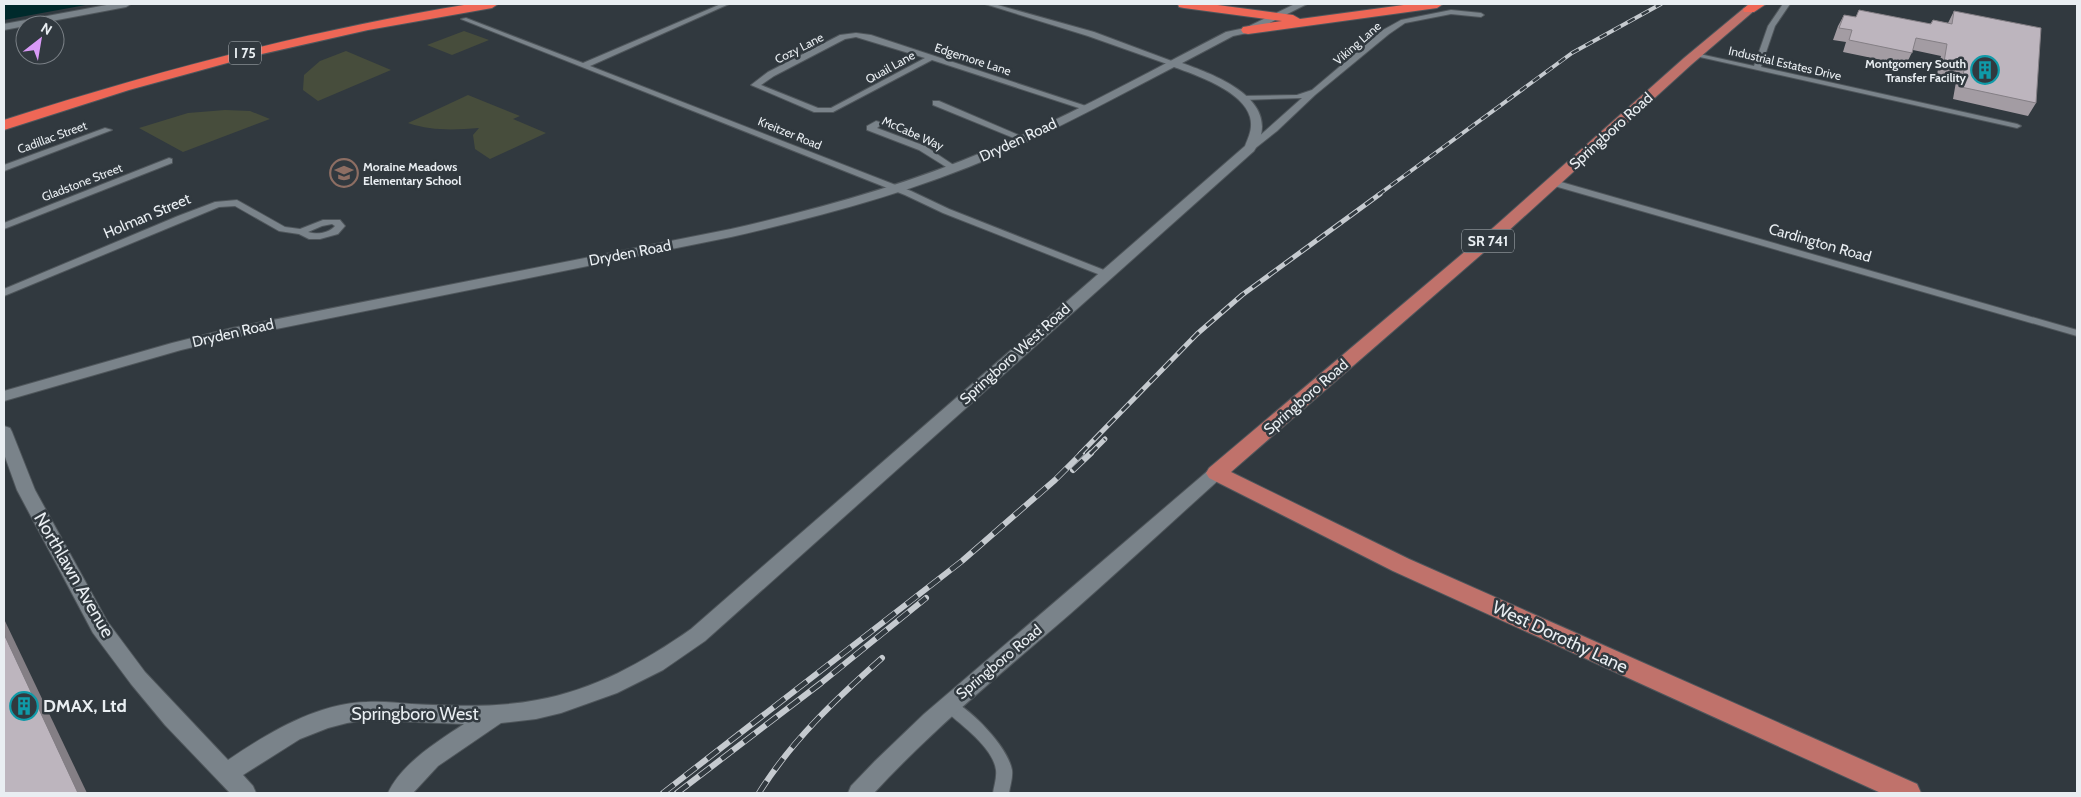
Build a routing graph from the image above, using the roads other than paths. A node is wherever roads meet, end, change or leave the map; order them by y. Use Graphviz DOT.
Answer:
graph roads {
  1 [pos="126,4"];
  2 [pos="437,4"];
  3 [pos="492,4"];
  4 [pos="726,4"];
  5 [pos="988,4"];
  6 [pos="1184,4"];
  7 [pos="1302,4"];
  8 [pos="1437,4"];
  9 [pos="1787,4"];
  10 [pos="1755,5"];
  11 [pos="1206,7"];
  12 [pos="1280,10"];
  13 [pos="1261,14"];
  14 [pos="1481,15"];
  15 [pos="1358,16"];
  16 [pos="464,19"];
  17 [pos="4,27"];
  18 [pos="1239,30"];
  19 [pos="853,35"];
  20 [pos="1696,55"];
  21 [pos="930,58"];
  22 [pos="1173,63"];
  23 [pos="584,66"];
  24 [pos="1757,69"];
  25 [pos="115,76"];
  26 [pos="756,83"];
  27 [pos="1311,94"];
  28 [pos="1243,98"];
  29 [pos="936,103"];
  30 [pos="1085,107"];
  31 [pos="879,123"];
  32 [pos="4,125"];
  33 [pos="2017,126"];
  34 [pos="108,130"];
  35 [pos="1024,139"];
  36 [pos="1250,148"];
  37 [pos="169,161"];
  38 [pos="4,168"];
  39 [pos="954,168"];
  40 [pos="1554,183"];
  41 [pos="896,189"];
  42 [pos="4,226"];
  43 [pos="301,232"];
  44 [pos="1106,274"];
  45 [pos="4,293"];
  46 [pos="2077,333"];
  47 [pos="4,396"];
  48 [pos="4,432"];
  49 [pos="1216,473"];
  50 [pos="948,705"];
  51 [pos="498,713"];
  52 [pos="227,774"];
  53 [pos="245,793"];
  54 [pos="399,793"];
  55 [pos="859,793"];
  56 [pos="1001,793"];
  57 [pos="1908,793"];
  1 -- 17 [label="street"];
  2 -- 25 [label="highway, I 75"];
  3 -- 32 [label="highway, I 75"];
  4 -- 23 [label="street"];
  5 -- 22 [label="street"];
  6 -- 11 [label="highway"];
  7 -- 12 [label="street, Dryden Road"];
  8 -- 15 [label="highway"];
  9 -- 24 [label="street"];
  10 -- 20 [label="main road, Springboro Road / SR 741"];
  11 -- 13 [label="highway"];
  11 -- 18 [label="highway"];
  12 -- 13 [label="highway"];
  12 -- 15 [label="highway"];
  12 -- 18 [label="street, Dryden Road"];
  13 -- 18 [label="street, Dryden Road"];
  14 -- 27 [label="street, Viking Lane"];
  15 -- 18 [label="highway"];
  16 -- 23 [label="street, Kreitzer Road"];
  18 -- 22 [label="street, Dryden Road"];
  19 -- 21 [label="street, Edgemore Lane"];
  19 -- 26 [label="street, Cozy Lane"];
  20 -- 24 [label="street, Industrial Estates Drive"];
  20 -- 40 [label="main road, Springboro Road / SR 741"];
  21 -- 26 [label="street, Quail Lane"];
  21 -- 30 [label="street, Edgemore Lane"];
  22 -- 28 [label="street"];
  22 -- 30 [label="street, Dryden Road"];
  23 -- 41 [label="street, Kreitzer Road"];
  24 -- 33 [label="street, Industrial Estates Drive"];
  27 -- 28 [label="street, Viking Lane"];
  27 -- 36 [label="street, Viking Lane"];
  28 -- 36 [label="street"];
  29 -- 35 [label="street"];
  30 -- 35 [label="street, Dryden Road"];
  31 -- 39 [label="street, McCabe Way"];
  34 -- 38 [label="street, Cadillac Street"];
  35 -- 39 [label="street, Dryden Road"];
  36 -- 44 [label="street, Springboro West Road"];
  37 -- 42 [label="street, Gladstone Street"];
  39 -- 41 [label="street, Dryden Road"];
  40 -- 46 [label="street, Cardington Road"];
  40 -- 49 [label="main road, Springboro Road / SR 741"];
  41 -- 44 [label="street, Kreitzer Road"];
  41 -- 47 [label="street, Dryden Road"];
  43 -- 45 [label="street, Holman Street"];
  44 -- 51 [label="street, Springboro West Road"];
  48 -- 52 [label="street, Northlawn Avenue"];
  49 -- 50 [label="street, Springboro Road / SR 741"];
  49 -- 57 [label="main road, West Dorothy Lane"];
  50 -- 55 [label="street, Springboro Road / SR 741"];
  50 -- 56 [label="street"];
  51 -- 52 [label="street, Springboro West"];
  51 -- 54 [label="street"];
  52 -- 53 [label="street, Northlawn Avenue"];
}
